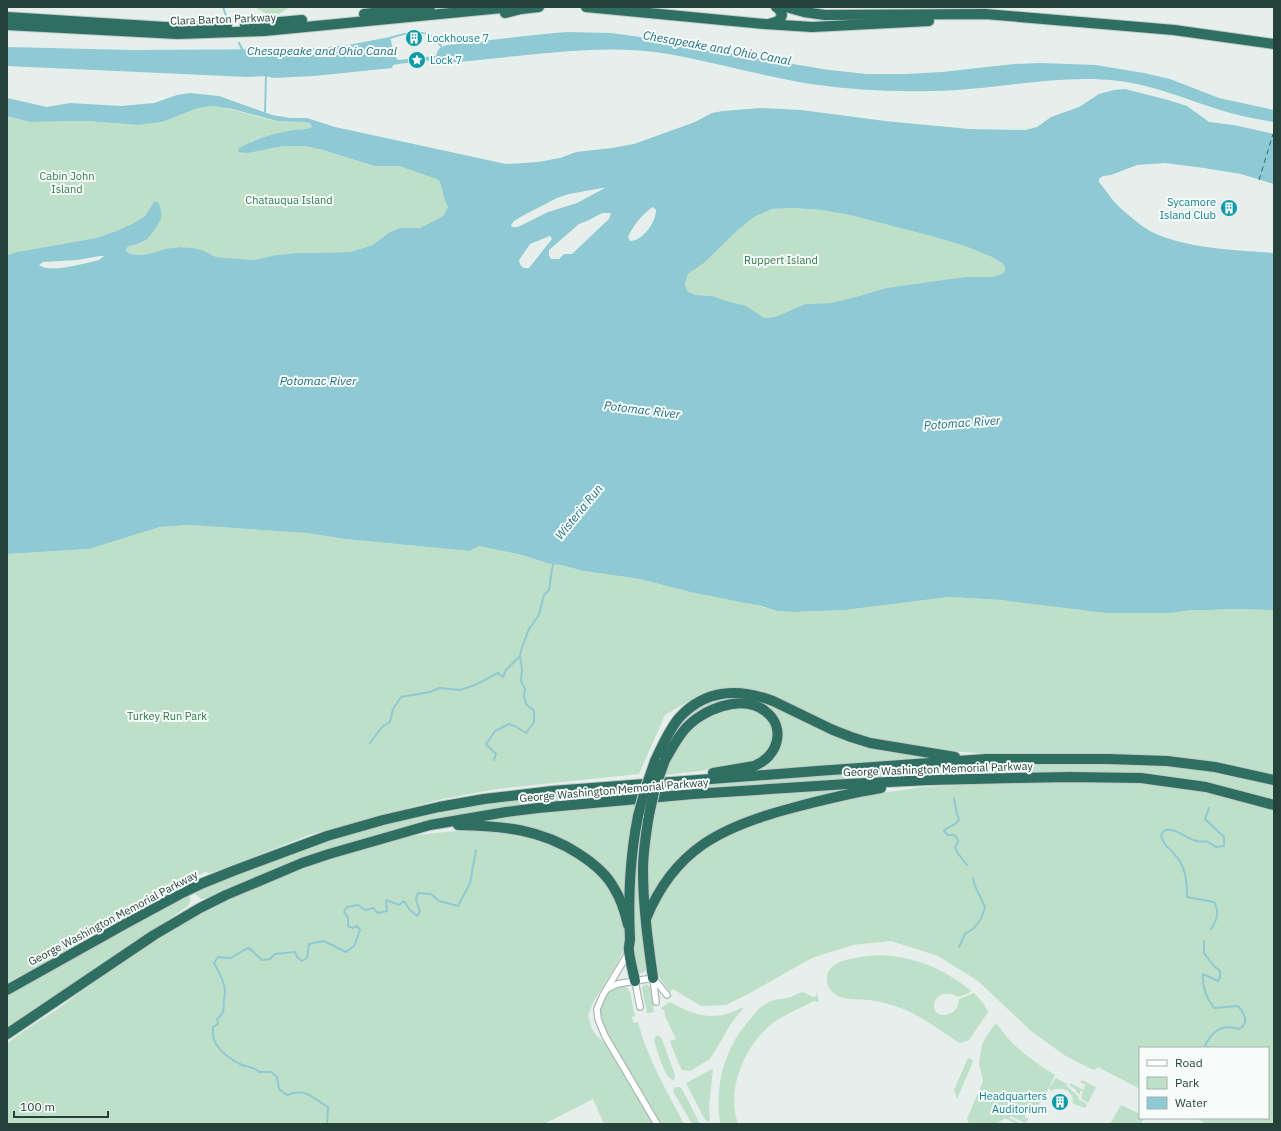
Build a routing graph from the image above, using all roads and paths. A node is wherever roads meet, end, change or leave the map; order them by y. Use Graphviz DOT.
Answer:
graph roads {
  1 [pos="430,7"];
  2 [pos="512,7"];
  3 [pos="539,7"];
  4 [pos="586,7"];
  5 [pos="776,7"];
  6 [pos="786,7"];
  7 [pos="439,14"];
  8 [pos="503,14"];
  9 [pos="458,16"];
  10 [pos="1007,16"];
  11 [pos="7,17"];
  12 [pos="765,24"];
  13 [pos="7,25"];
  14 [pos="1274,44"];
  15 [pos="660,761"];
  16 [pos="967,761"];
  17 [pos="929,780"];
  18 [pos="1274,780"];
  19 [pos="669,782"];
  20 [pos="1274,805"];
  21 [pos="644,816"];
  22 [pos="430,825"];
  23 [pos="646,919"];
  24 [pos="628,925"];
  25 [pos="628,950"];
  26 [pos="653,978"];
  27 [pos="635,981"];
  28 [pos="7,990"];
  29 [pos="605,991"];
  30 [pos="667,995"];
  31 [pos="656,1002"];
  32 [pos="640,1006"];
  33 [pos="38,1013"];
  34 [pos="7,1034"];
  35 [pos="7,1040"];
  36 [pos="657,1124"];
  1 -- 11 [label="highway, Clara Barton Parkway"];
  2 -- 7 [label="highway, Clara Barton Parkway"];
  3 -- 8 [label="highway"];
  4 -- 12 [label="highway"];
  5 -- 12 [label="highway"];
  6 -- 10 [label="highway"];
  7 -- 9 [label="highway"];
  7 -- 13 [label="highway, Clara Barton Parkway"];
  10 -- 12 [label="highway"];
  10 -- 14 [label="highway"];
  15 -- 16 [label="highway"];
  15 -- 19 [label="highway"];
  15 -- 21 [label="highway, bridge"];
  16 -- 18 [label="highway, George Washington Memorial Parkway"];
  16 -- 19 [label="highway, George Washington Memorial Parkway"];
  17 -- 20 [label="highway, George Washington Memorial Parkway"];
  17 -- 22 [label="highway, George Washington Memorial Parkway"];
  17 -- 23 [label="highway"];
  19 -- 28 [label="highway, George Washington Memorial Parkway"];
  21 -- 23 [label="highway"];
  21 -- 24 [label="highway"];
  22 -- 24 [label="highway"];
  22 -- 33 [label="highway, George Washington Memorial Parkway"];
  23 -- 26 [label="highway"];
  24 -- 25 [label="highway"];
  25 -- 27 [label="highway"];
  25 -- 29 [label="street"];
  26 -- 27 [label="street"];
  26 -- 30 [label="street"];
  26 -- 31 [label="street"];
  27 -- 29 [label="street"];
  27 -- 32 [label="street"];
  29 -- 36 [label="street"];
  33 -- 34 [label="highway, George Washington Memorial Parkway"];
  33 -- 35 [label="highway"];
}
